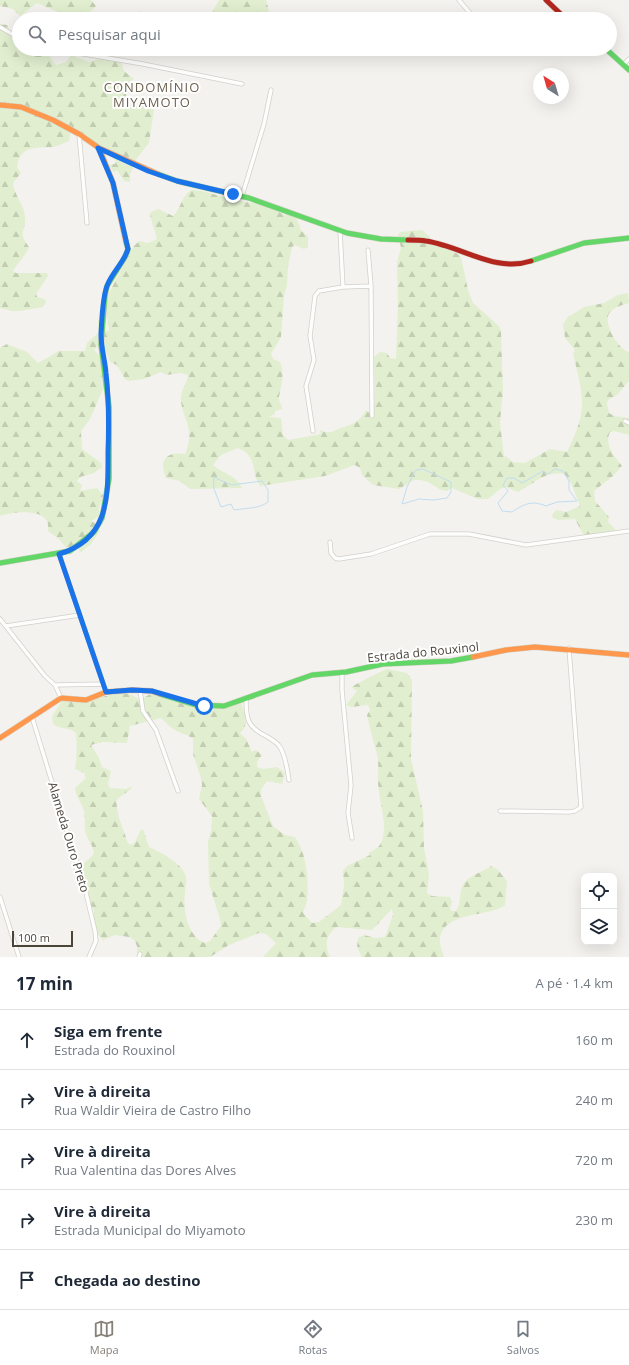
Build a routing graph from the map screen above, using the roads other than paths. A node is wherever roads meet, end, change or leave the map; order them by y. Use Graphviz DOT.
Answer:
graph roads {
  1 [pos="460,0"];
  2 [pos="546,0"];
  3 [pos="469,12"];
  4 [pos="559,12"];
  5 [pos="0,27"];
  6 [pos="12,34"];
  7 [pos="96,56"];
  8 [pos="613,56"];
  9 [pos="629,59"];
  10 [pos="623,65"];
  11 [pos="629,70"];
  12 [pos="242,84"];
  13 [pos="271,90"];
  14 [pos="0,105"];
  15 [pos="79,134"];
  16 [pos="98,148"];
  17 [pos="242,196"];
  18 [pos="87,223"];
  19 [pos="340,232"];
  20 [pos="629,238"];
  21 [pos="368,250"];
  22 [pos="371,286"];
  23 [pos="343,287"];
  24 [pos="372,416"];
  25 [pos="624,421"];
  26 [pos="629,424"];
  27 [pos="313,431"];
  28 [pos="629,531"];
  29 [pos="330,542"];
  30 [pos="59,554"];
  31 [pos="0,563"];
  32 [pos="80,615"];
  33 [pos="0,619"];
  34 [pos="6,626"];
  35 [pos="569,648"];
  36 [pos="629,655"];
  37 [pos="342,672"];
  38 [pos="103,684"];
  39 [pos="55,685"];
  40 [pos="140,690"];
  41 [pos="106,692"];
  42 [pos="61,698"];
  43 [pos="246,698"];
  44 [pos="32,717"];
  45 [pos="0,738"];
  46 [pos="289,780"];
  47 [pos="178,791"];
  48 [pos="500,811"];
  49 [pos="352,838"];
  50 [pos="0,897"];
  51 [pos="19,957"];
  52 [pos="89,957"];
  1 -- 3 [label="street"];
  2 -- 4 [label="street"];
  5 -- 6 [label="street"];
  7 -- 12 [label="street"];
  8 -- 10 [label="street"];
  9 -- 10 [label="street"];
  10 -- 11 [label="street"];
  13 -- 17 [label="street"];
  14 -- 15 [label="street"];
  15 -- 16 [label="street"];
  15 -- 18 [label="street"];
  16 -- 17 [label="street"];
  16 -- 30 [label="street"];
  17 -- 19 [label="street"];
  19 -- 20 [label="street"];
  19 -- 23 [label="street"];
  21 -- 22 [label="street"];
  22 -- 23 [label="street"];
  22 -- 24 [label="street"];
  23 -- 27 [label="street"];
  25 -- 26 [label="street"];
  28 -- 29 [label="street"];
  30 -- 31 [label="street"];
  30 -- 32 [label="street"];
  32 -- 34 [label="street"];
  32 -- 38 [label="street"];
  33 -- 34 [label="street"];
  34 -- 39 [label="street"];
  35 -- 36 [label="street, Estrada do Rouxinol"];
  35 -- 37 [label="street, Estrada do Rouxinol"];
  35 -- 48 [label="street"];
  37 -- 43 [label="street, Estrada do Rouxinol"];
  37 -- 49 [label="street"];
  38 -- 39 [label="street"];
  38 -- 41 [label="street"];
  39 -- 42 [label="street"];
  40 -- 41 [label="street, Estrada do Rouxinol"];
  40 -- 43 [label="street, Estrada do Rouxinol"];
  40 -- 47 [label="street"];
  41 -- 42 [label="street, Estrada do Rouxinol"];
  42 -- 44 [label="street"];
  43 -- 46 [label="street"];
  44 -- 45 [label="street"];
  44 -- 52 [label="street, Alameda Ouro Preto"];
  50 -- 51 [label="street"];
}
